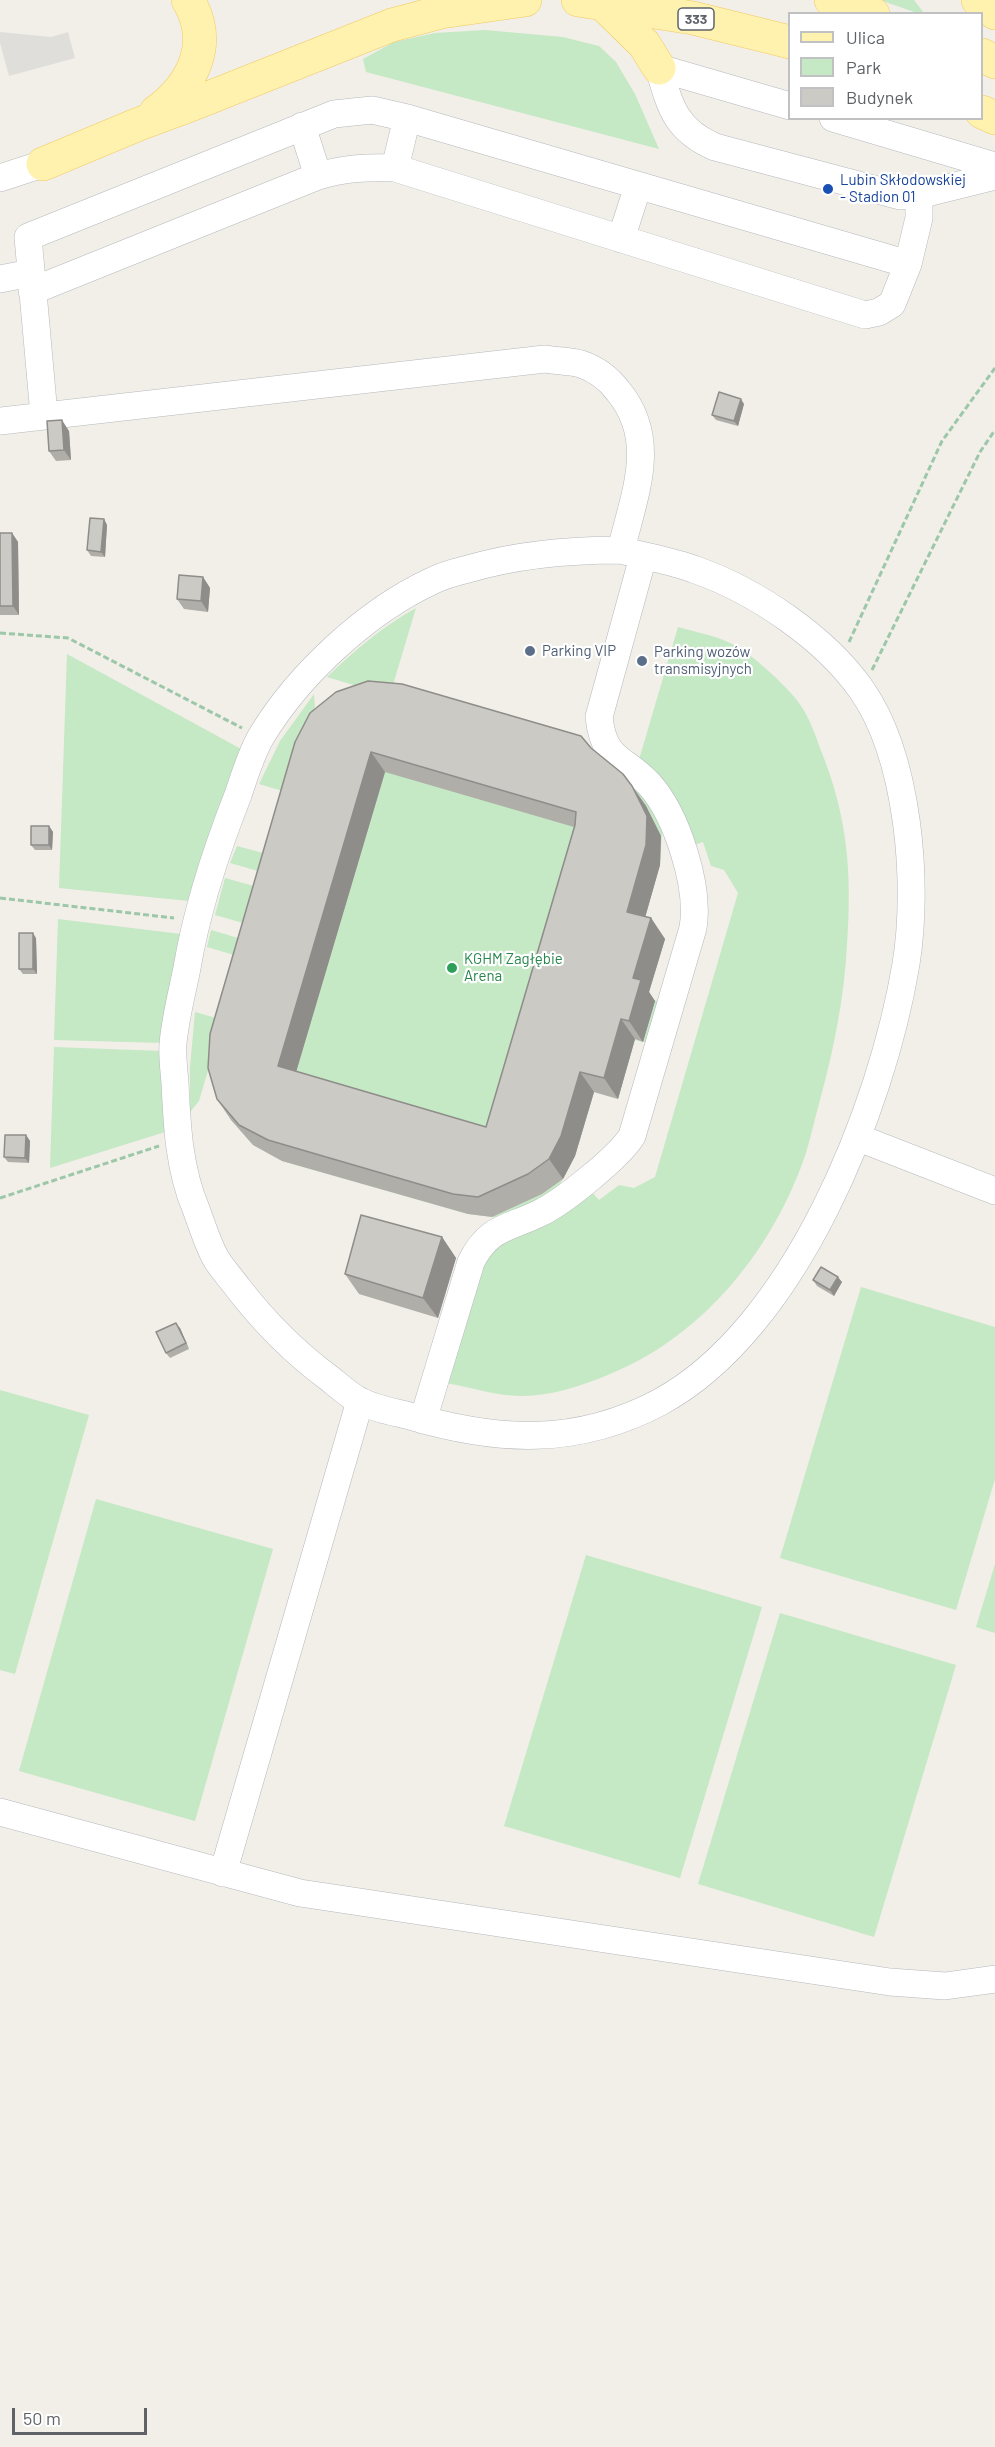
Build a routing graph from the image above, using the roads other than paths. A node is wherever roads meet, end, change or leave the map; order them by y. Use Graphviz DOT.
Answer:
graph roads {
  1 [pos="188,0"];
  2 [pos="525,0"];
  3 [pos="831,0"];
  4 [pos="978,0"];
  5 [pos="590,2"];
  6 [pos="867,12"];
  7 [pos="995,13"];
  8 [pos="788,42"];
  9 [pos="659,68"];
  10 [pos="788,106"];
  11 [pos="407,118"];
  12 [pos="840,120"];
  13 [pos="139,124"];
  14 [pos="302,126"];
  15 [pos="43,164"];
  16 [pos="995,166"];
  17 [pos="395,168"];
  18 [pos="318,176"];
  19 [pos="995,176"];
  20 [pos="0,178"];
  21 [pos="638,186"];
  22 [pos="919,195"];
  23 [pos="621,239"];
  24 [pos="908,264"];
  25 [pos="0,279"];
  26 [pos="31,282"];
  27 [pos="44,415"];
  28 [pos="0,421"];
  29 [pos="632,554"];
  30 [pos="859,1138"];
  31 [pos="995,1191"];
  32 [pos="360,1401"];
  33 [pos="423,1420"];
  34 [pos="0,1812"];
  35 [pos="223,1873"];
  36 [pos="995,1979"];
  1 -- 13 [label="main road"];
  2 -- 13 [label="main road"];
  3 -- 6 [label="main road"];
  4 -- 7 [label="main road"];
  5 -- 8 [label="main road, 333"];
  5 -- 9 [label="main road"];
  9 -- 10 [label="street"];
  9 -- 22 [label="street"];
  11 -- 14 [label="street"];
  11 -- 17 [label="street"];
  11 -- 21 [label="street"];
  12 -- 16 [label="street"];
  13 -- 15 [label="main road"];
  14 -- 18 [label="street"];
  14 -- 26 [label="street"];
  15 -- 20 [label="street"];
  17 -- 18 [label="street"];
  17 -- 23 [label="street"];
  18 -- 26 [label="street"];
  19 -- 22 [label="street"];
  21 -- 23 [label="street"];
  21 -- 24 [label="street"];
  22 -- 24 [label="street"];
  23 -- 24 [label="street"];
  25 -- 26 [label="street"];
  26 -- 27 [label="street"];
  27 -- 28 [label="street"];
  27 -- 29 [label="street"];
  29 -- 30 [label="street"];
  29 -- 32 [label="street"];
  29 -- 33 [label="street"];
  30 -- 31 [label="street"];
  30 -- 33 [label="street"];
  32 -- 33 [label="street"];
  32 -- 35 [label="street"];
  34 -- 35 [label="street"];
  35 -- 36 [label="street"];
}
